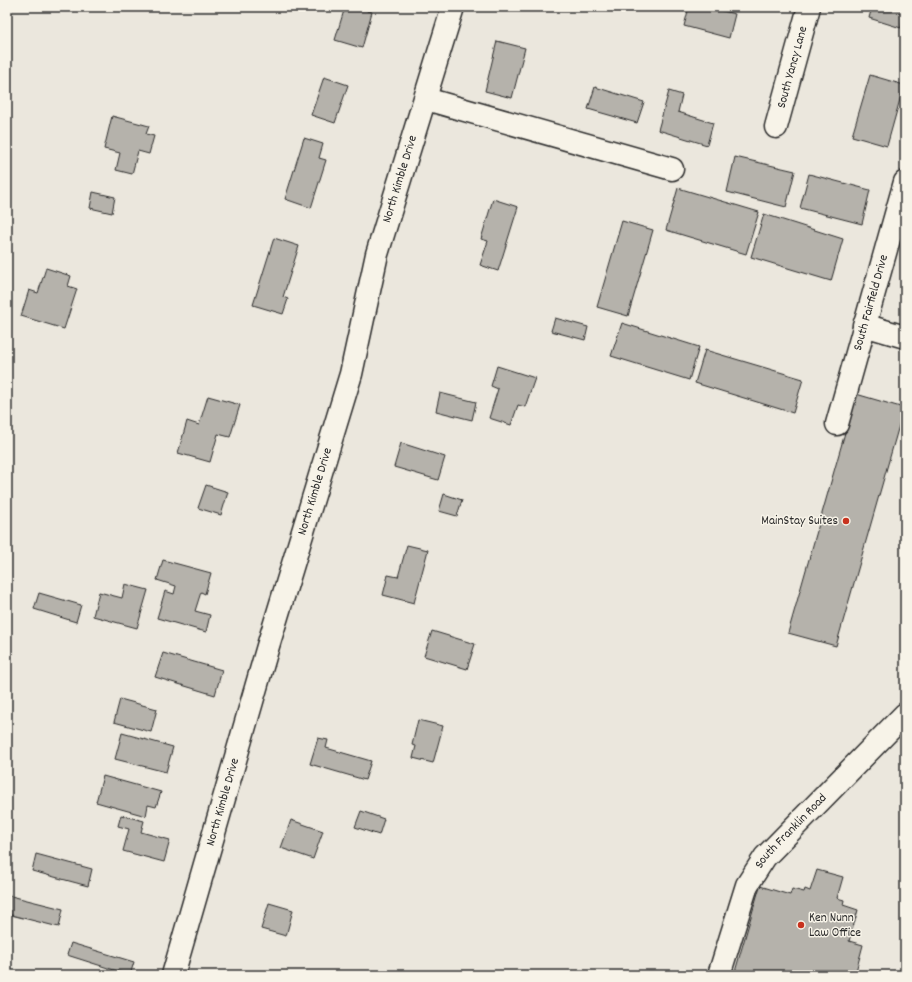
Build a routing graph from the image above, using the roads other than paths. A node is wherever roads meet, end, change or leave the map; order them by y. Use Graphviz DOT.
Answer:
graph roads {
  1 [pos="453,7"];
  2 [pos="809,7"];
  3 [pos="426,99"];
  4 [pos="776,127"];
  5 [pos="672,169"];
  6 [pos="905,182"];
  7 [pos="864,325"];
  8 [pos="905,337"];
  9 [pos="837,424"];
  10 [pos="905,714"];
  11 [pos="173,975"];
  12 [pos="719,975"];
  1 -- 3 [label="street, North Kimble Drive"];
  2 -- 4 [label="street, South Yancy Lane"];
  3 -- 5 [label="street"];
  3 -- 11 [label="street, North Kimble Drive"];
  6 -- 7 [label="street, South Fairfield Drive"];
  7 -- 8 [label="street"];
  7 -- 9 [label="street, South Fairfield Drive"];
  10 -- 12 [label="street, South Franklin Road"];
}
